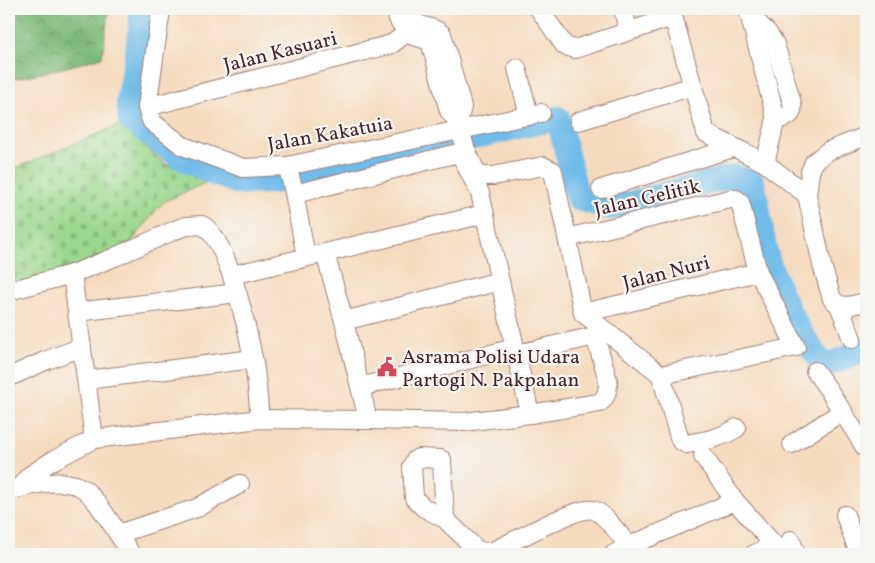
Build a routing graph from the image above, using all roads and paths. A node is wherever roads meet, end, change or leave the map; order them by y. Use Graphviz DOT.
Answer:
graph roads {
  1 [pos="160,9"];
  2 [pos="396,9"];
  3 [pos="409,9"];
  4 [pos="539,9"];
  5 [pos="623,9"];
  6 [pos="748,12"];
  7 [pos="672,13"];
  8 [pos="412,28"];
  9 [pos="628,30"];
  10 [pos="517,68"];
  11 [pos="693,86"];
  12 [pos="147,107"];
  13 [pos="579,121"];
  14 [pos="461,134"];
  15 [pos="866,136"];
  16 [pos="733,148"];
  17 [pos="765,163"];
  18 [pos="291,179"];
  19 [pos="601,189"];
  20 [pos="807,195"];
  21 [pos="484,214"];
  22 [pos="567,238"];
  23 [pos="325,253"];
  24 [pos="306,256"];
  25 [pos="758,272"];
  26 [pos="72,274"];
  27 [pos="232,275"];
  28 [pos="500,280"];
  29 [pos="9,291"];
  30 [pos="237,293"];
  31 [pos="866,302"];
  32 [pos="839,305"];
  33 [pos="76,312"];
  34 [pos="584,313"];
  35 [pos="344,321"];
  36 [pos="852,340"];
  37 [pos="82,347"];
  38 [pos="516,351"];
  39 [pos="254,358"];
  40 [pos="815,371"];
  41 [pos="660,374"];
  42 [pos="9,377"];
  43 [pos="86,380"];
  44 [pos="360,387"];
  45 [pos="843,411"];
  46 [pos="530,414"];
  47 [pos="260,419"];
  48 [pos="368,420"];
  49 [pos="737,428"];
  50 [pos="94,439"];
  51 [pos="792,444"];
  52 [pos="865,445"];
  53 [pos="703,456"];
  54 [pos="240,484"];
  55 [pos="14,489"];
  56 [pos="735,501"];
  57 [pos="845,515"];
  58 [pos="445,519"];
  59 [pos="118,534"];
  60 [pos="622,550"];
  61 [pos="777,550"];
  62 [pos="131,554"];
  63 [pos="754,554"];
  64 [pos="859,554"];
  1 -- 12 [label="street"];
  2 -- 8 [label="street"];
  3 -- 8 [label="street"];
  4 -- 9 [label="street"];
  5 -- 9 [label="street"];
  6 -- 17 [label="street"];
  7 -- 9 [label="street"];
  7 -- 11 [label="street"];
  8 -- 12 [label="street, Jalan Kasuari"];
  8 -- 14 [label="street"];
  10 -- 14 [label="street, Jalan Kakatuia"];
  11 -- 13 [label="street"];
  11 -- 16 [label="street"];
  12 -- 18 [label="street, Jalan Kakatuia"];
  14 -- 18 [label="street, Jalan Kakatuia"];
  14 -- 22 [label="street"];
  15 -- 20 [label="street"];
  16 -- 17 [label="street"];
  16 -- 19 [label="street"];
  17 -- 20 [label="street"];
  18 -- 21 [label="street"];
  18 -- 24 [label="street"];
  20 -- 32 [label="street"];
  21 -- 23 [label="street"];
  21 -- 28 [label="street"];
  22 -- 25 [label="street, Jalan Gelitik"];
  22 -- 34 [label="street"];
  23 -- 24 [label="street"];
  23 -- 35 [label="street"];
  24 -- 27 [label="street"];
  25 -- 34 [label="street, Jalan Nuri"];
  25 -- 41 [label="street"];
  26 -- 27 [label="street"];
  26 -- 29 [label="street"];
  26 -- 33 [label="street"];
  27 -- 30 [label="street"];
  28 -- 35 [label="street"];
  28 -- 38 [label="street"];
  30 -- 33 [label="street"];
  30 -- 39 [label="street"];
  31 -- 32 [label="street"];
  32 -- 36 [label="street"];
  33 -- 37 [label="street"];
  34 -- 41 [label="street"];
  35 -- 44 [label="street"];
  37 -- 42 [label="street"];
  37 -- 43 [label="street"];
  38 -- 44 [label="street"];
  38 -- 46 [label="street"];
  38 -- 46 [label="street"];
  39 -- 43 [label="street"];
  39 -- 47 [label="street"];
  40 -- 45 [label="street"];
  41 -- 49 [label="street"];
  43 -- 50 [label="street"];
  44 -- 48 [label="street"];
  45 -- 51 [label="street"];
  45 -- 52 [label="street"];
  46 -- 48 [label="street"];
  47 -- 48 [label="street"];
  47 -- 50 [label="street"];
  50 -- 55 [label="street"];
  53 -- 56 [label="street"];
  54 -- 59 [label="street"];
  55 -- 59 [label="street"];
  56 -- 60 [label="street"];
  56 -- 61 [label="street"];
  57 -- 64 [label="street"];
  58 -- 60 [label="street"];
  59 -- 62 [label="street"];
  61 -- 63 [label="street"];
}
